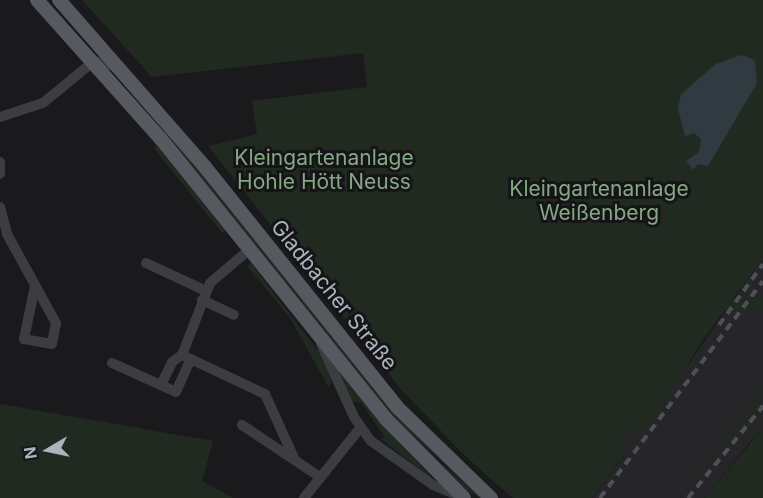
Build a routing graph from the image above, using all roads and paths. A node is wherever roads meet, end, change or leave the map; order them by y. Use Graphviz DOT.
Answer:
graph roads {
  1 [pos="37,0"];
  2 [pos="59,0"];
  3 [pos="94,61"];
  4 [pos="135,84"];
  5 [pos="0,117"];
  6 [pos="0,162"];
  7 [pos="0,174"];
  8 [pos="0,207"];
  9 [pos="250,249"];
  10 [pos="146,263"];
  11 [pos="35,286"];
  12 [pos="204,295"];
  13 [pos="234,315"];
  14 [pos="316,333"];
  15 [pos="186,357"];
  16 [pos="112,363"];
  17 [pos="161,386"];
  18 [pos="242,425"];
  19 [pos="360,428"];
  20 [pos="295,460"];
  21 [pos="320,477"];
  22 [pos="304,498"];
  23 [pos="464,498"];
  24 [pos="491,498"];
  1 -- 3 [label="main road, Gladbacher Straße"];
  2 -- 4 [label="main road, Gladbacher Straße"];
  3 -- 4 [label="street"];
  3 -- 5 [label="street"];
  3 -- 9 [label="main road, Gladbacher Straße"];
  4 -- 24 [label="main road, Gladbacher Straße"];
  6 -- 7 [label="street"];
  8 -- 11 [label="street"];
  9 -- 12 [label="street, Gladbacher Straße"];
  9 -- 14 [label="main road, Gladbacher Straße"];
  10 -- 12 [label="street"];
  11 -- 11 [label="street"];
  12 -- 13 [label="street"];
  12 -- 15 [label="street, Gladbacher Straße"];
  14 -- 19 [label="street, Gladbacher Straße"];
  14 -- 23 [label="main road, Gladbacher Straße"];
  15 -- 17 [label="street, Gladbacher Straße"];
  15 -- 17 [label="street, Gladbacher Straße"];
  15 -- 20 [label="street"];
  16 -- 17 [label="street"];
  18 -- 20 [label="street"];
  19 -- 21 [label="street"];
  19 -- 23 [label="street, Gladbacher Straße"];
  20 -- 21 [label="street"];
  21 -- 22 [label="street"];
}
